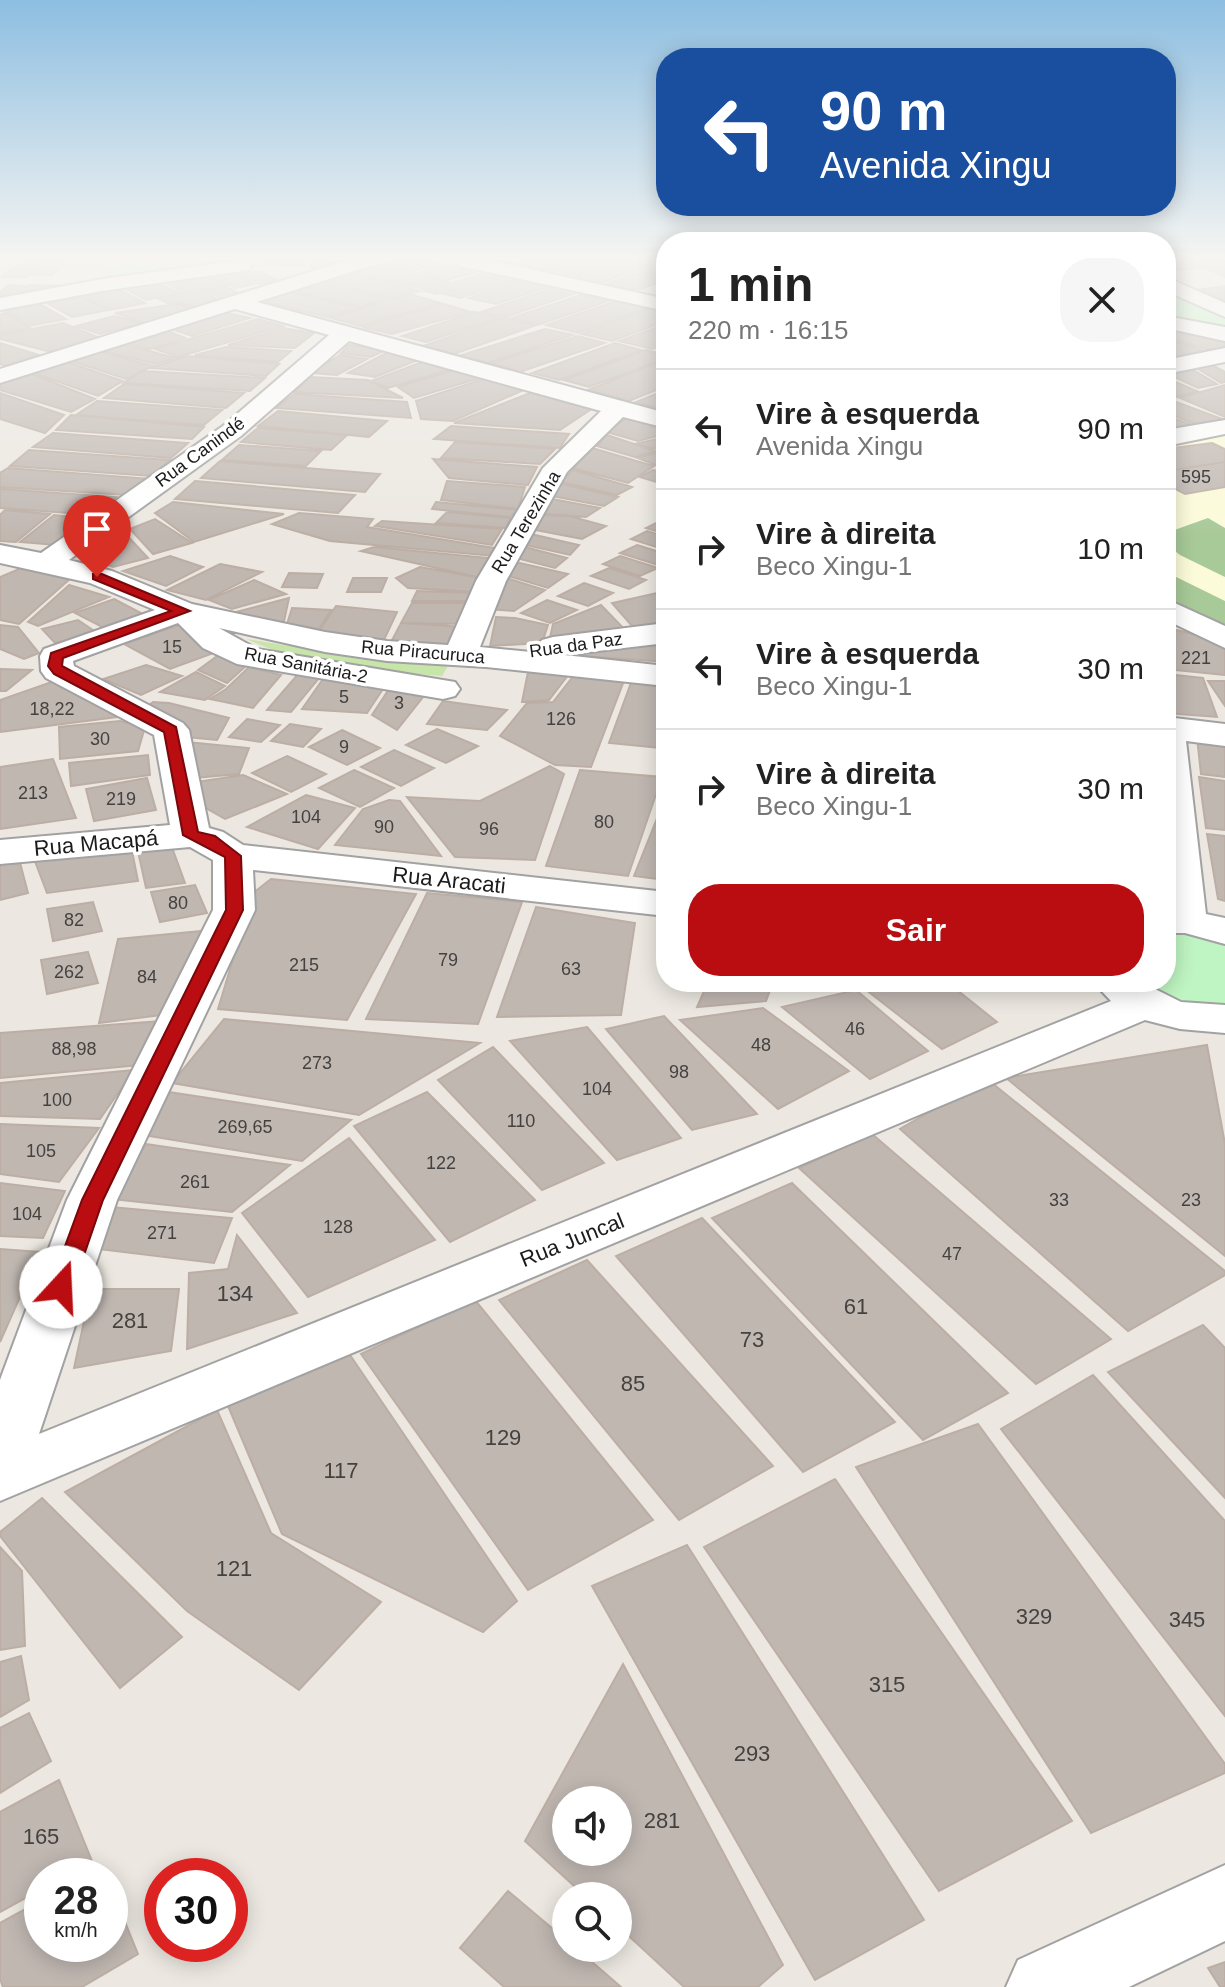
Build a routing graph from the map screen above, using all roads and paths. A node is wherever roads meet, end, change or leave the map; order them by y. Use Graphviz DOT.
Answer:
graph roads {
  1 [pos="73,353"];
  2 [pos="322,353"];
  3 [pos="421,353"];
  4 [pos="1225,355"];
  5 [pos="1176,365"];
  6 [pos="0,376"];
  7 [pos="619,407"];
  8 [pos="656,418"];
  9 [pos="1225,427"];
  10 [pos="1176,436"];
  11 [pos="0,554"];
  12 [pos="46,563"];
  13 [pos="183,611"];
  14 [pos="1176,613"];
  15 [pos="656,634"];
  16 [pos="1225,638"];
  17 [pos="473,656"];
  18 [pos="656,675"];
  19 [pos="443,689"];
  20 [pos="1176,729"];
  21 [pos="1225,735"];
  22 [pos="1176,803"];
  23 [pos="212,845"];
  24 [pos="0,852"];
  25 [pos="656,903"];
  26 [pos="1192,924"];
  27 [pos="1130,993"];
  28 [pos="1225,1019"];
  29 [pos="0,1461"];
  30 [pos="0,1476"];
  31 [pos="1225,1902"];
  32 [pos="1045,1987"];
  1 -- 6 [label="street"];
  2 -- 12 [label="street, Rua Canindé"];
  3 -- 7 [label="street"];
  4 -- 5 [label="street"];
  7 -- 8 [label="street"];
  7 -- 17 [label="street, Rua Terezinha"];
  9 -- 10 [label="street"];
  11 -- 12 [label="street, Rua Sanitária-2"];
  12 -- 13 [label="street, Rua Sanitária-2"];
  13 -- 17 [label="street, Rua Piracuruca"];
  13 -- 19 [label="street, Rua Sanitária-2"];
  13 -- 23 [label="street"];
  14 -- 16 [label="street"];
  15 -- 17 [label="street, Rua da Paz"];
  17 -- 18 [label="street, Rua Piracuruca"];
  20 -- 21 [label="street"];
  22 -- 26 [label="street"];
  23 -- 24 [label="street, Rua Macapá"];
  23 -- 25 [label="street, Rua Aracati"];
  23 -- 29 [label="street"];
  27 -- 28 [label="street"];
  27 -- 30 [label="street, Rua Juncal"];
  31 -- 32 [label="street"];
}
